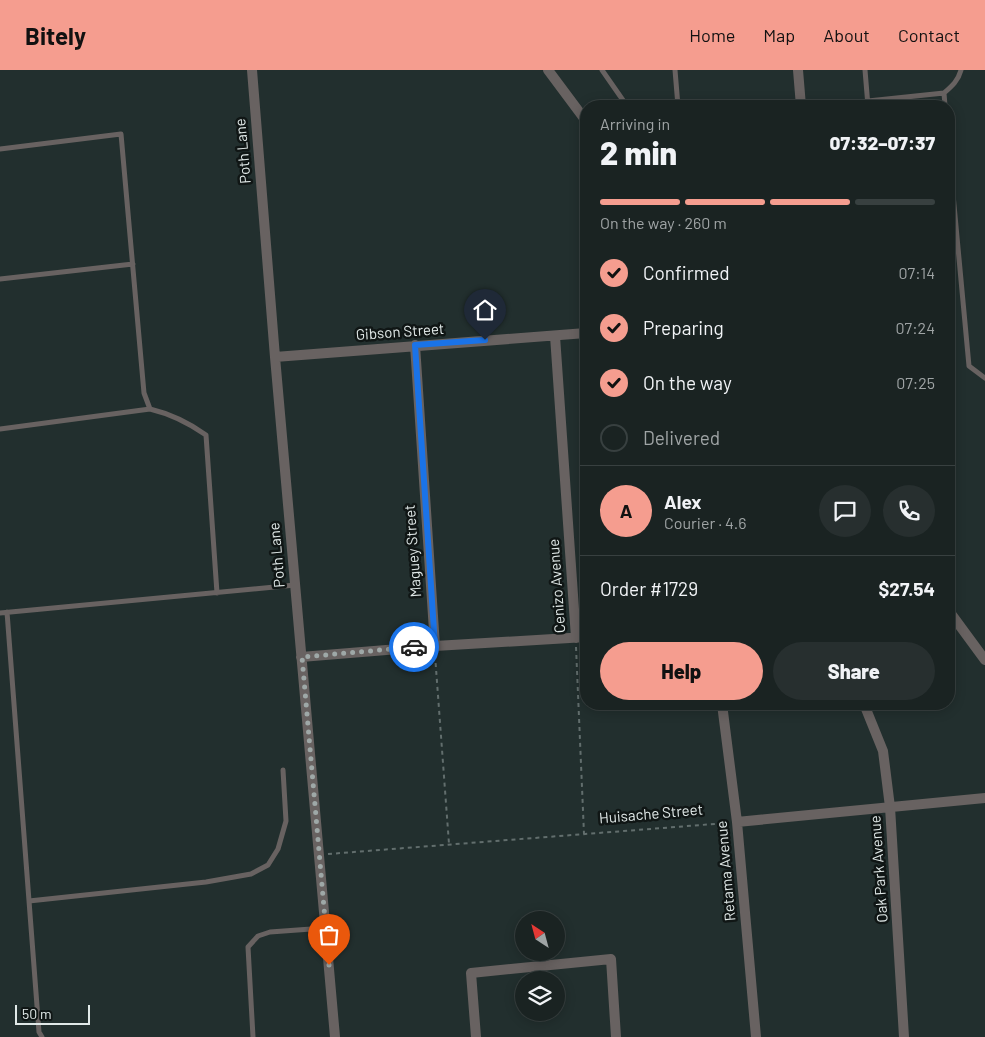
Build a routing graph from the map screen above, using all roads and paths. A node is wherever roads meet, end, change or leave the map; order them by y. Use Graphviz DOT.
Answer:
graph roads {
  1 [pos="252,70"];
  2 [pos="548,70"];
  3 [pos="602,70"];
  4 [pos="675,70"];
  5 [pos="798,70"];
  6 [pos="865,70"];
  7 [pos="961,70"];
  8 [pos="944,93"];
  9 [pos="623,100"];
  10 [pos="678,100"];
  11 [pos="800,100"];
  12 [pos="868,100"];
  13 [pos="896,100"];
  14 [pos="945,100"];
  15 [pos="580,113"];
  16 [pos="0,148"];
  17 [pos="955,222"];
  18 [pos="956,234"];
  19 [pos="133,264"];
  20 [pos="0,279"];
  21 [pos="580,334"];
  22 [pos="555,336"];
  23 [pos="415,345"];
  24 [pos="275,357"];
  25 [pos="985,378"];
  26 [pos="150,409"];
  27 [pos="0,429"];
  28 [pos="295,585"];
  29 [pos="217,593"];
  30 [pos="7,612"];
  31 [pos="0,613"];
  32 [pos="955,619"];
  33 [pos="580,626"];
  34 [pos="580,638"];
  35 [pos="435,646"];
  36 [pos="302,657"];
  37 [pos="985,660"];
  38 [pos="582,710"];
  39 [pos="723,710"];
  40 [pos="866,710"];
  41 [pos="284,770"];
  42 [pos="985,798"];
  43 [pos="890,807"];
  44 [pos="737,822"];
  45 [pos="584,834"];
  46 [pos="449,844"];
  47 [pos="319,854"];
  48 [pos="29,901"];
  49 [pos="326,928"];
  50 [pos="42,1037"];
  51 [pos="253,1037"];
  52 [pos="335,1037"];
  53 [pos="476,1037"];
  54 [pos="616,1037"];
  55 [pos="756,1037"];
  56 [pos="904,1037"];
  1 -- 24 [label="street, Poth Lane"];
  2 -- 15 [label="street"];
  3 -- 9 [label="lane"];
  4 -- 10 [label="lane"];
  5 -- 11 [label="street"];
  6 -- 12 [label="lane"];
  7 -- 8 [label="lane"];
  8 -- 13 [label="lane"];
  8 -- 14 [label="lane"];
  16 -- 19 [label="lane"];
  17 -- 18 [label="lane"];
  18 -- 25 [label="lane"];
  19 -- 20 [label="lane"];
  19 -- 26 [label="lane"];
  21 -- 22 [label="street, Gibson Street"];
  22 -- 23 [label="street, Gibson Street"];
  22 -- 33 [label="street, Cenizo Avenue"];
  23 -- 24 [label="street, Gibson Street"];
  23 -- 35 [label="street, Maguey Street"];
  24 -- 28 [label="street, Poth Lane"];
  26 -- 27 [label="lane"];
  26 -- 29 [label="lane"];
  28 -- 29 [label="lane"];
  28 -- 36 [label="street, Poth Lane"];
  29 -- 30 [label="lane"];
  30 -- 31 [label="lane"];
  30 -- 48 [label="lane"];
  32 -- 37 [label="street"];
  34 -- 35 [label="street"];
  35 -- 36 [label="street"];
  35 -- 46 [label="path"];
  36 -- 47 [label="street, Poth Lane"];
  38 -- 45 [label="path, Cenizo Avenue"];
  39 -- 44 [label="street, Retama Avenue"];
  40 -- 43 [label="street, Oak Park Avenue"];
  41 -- 48 [label="lane"];
  42 -- 43 [label="street"];
  43 -- 44 [label="street"];
  43 -- 56 [label="street, Oak Park Avenue"];
  44 -- 45 [label="path, Huisache Street"];
  44 -- 55 [label="street, Retama Avenue"];
  45 -- 46 [label="path, Huisache Street"];
  46 -- 47 [label="path, Huisache Street"];
  47 -- 49 [label="street, Poth Lane"];
  48 -- 50 [label="lane"];
  49 -- 51 [label="lane"];
  49 -- 52 [label="street, Poth Lane"];
  53 -- 54 [label="street"];
}
